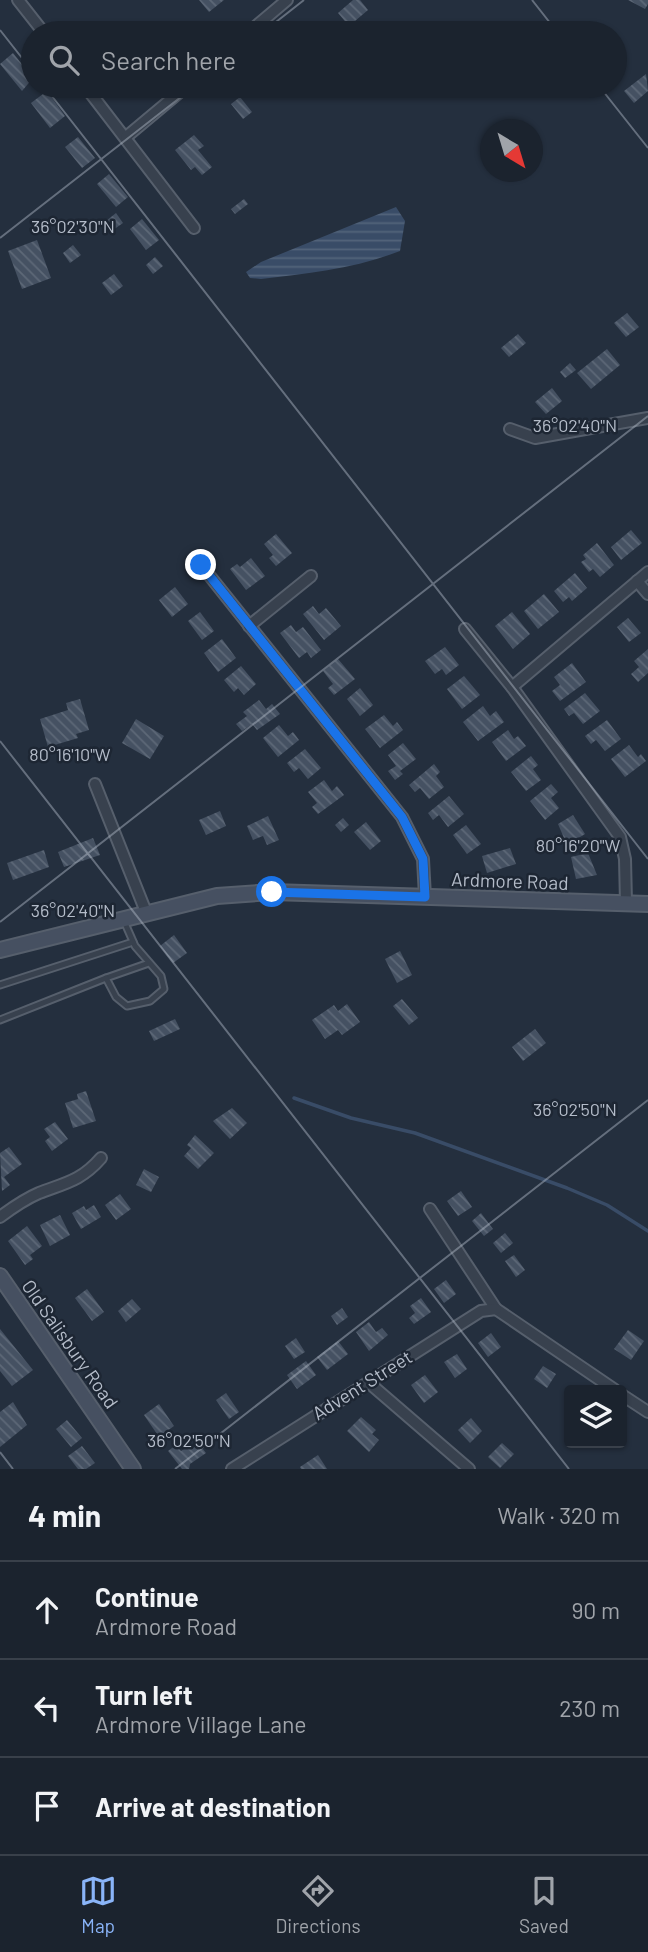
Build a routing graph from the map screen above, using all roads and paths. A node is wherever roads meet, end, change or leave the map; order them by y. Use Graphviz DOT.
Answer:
graph roads {
  1 [pos="18,0"];
  2 [pos="287,0"];
  3 [pos="35,21"];
  4 [pos="262,21"];
  5 [pos="94,98"];
  6 [pos="173,98"];
  7 [pos="126,138"];
  8 [pos="194,228"];
  9 [pos="648,418"];
  10 [pos="510,429"];
  11 [pos="201,565"];
  12 [pos="648,572"];
  13 [pos="311,576"];
  14 [pos="637,581"];
  15 [pos="648,594"];
  16 [pos="248,626"];
  17 [pos="465,629"];
  18 [pos="512,687"];
  19 [pos="95,784"];
  20 [pos="425,897"];
  21 [pos="626,903"];
  22 [pos="648,904"];
  23 [pos="146,912"];
  24 [pos="122,918"];
  25 [pos="133,942"];
  26 [pos="0,950"];
  27 [pos="149,963"];
  28 [pos="107,978"];
  29 [pos="0,985"];
  30 [pos="0,1020"];
  31 [pos="101,1158"];
  32 [pos="430,1209"];
  33 [pos="0,1217"];
  34 [pos="0,1276"];
  35 [pos="496,1309"];
  36 [pos="368,1382"];
  37 [pos="608,1385"];
  38 [pos="627,1398"];
  39 [pos="648,1412"];
  40 [pos="133,1469"];
  41 [pos="232,1469"];
  42 [pos="469,1469"];
  1 -- 3 [label="street"];
  2 -- 4 [label="street"];
  5 -- 7 [label="street"];
  6 -- 7 [label="street"];
  7 -- 8 [label="street"];
  9 -- 10 [label="street"];
  11 -- 16 [label="street"];
  12 -- 14 [label="street"];
  13 -- 16 [label="street"];
  14 -- 15 [label="street"];
  14 -- 18 [label="street"];
  16 -- 20 [label="street"];
  17 -- 18 [label="street"];
  18 -- 21 [label="street"];
  19 -- 23 [label="street"];
  20 -- 21 [label="street, Ardmore Road"];
  20 -- 23 [label="street, Ardmore Road"];
  21 -- 22 [label="street, Ardmore Road"];
  23 -- 24 [label="street, Ardmore Road"];
  24 -- 25 [label="lane"];
  24 -- 26 [label="street, Ardmore Road"];
  25 -- 27 [label="lane"];
  25 -- 29 [label="lane"];
  27 -- 28 [label="lane"];
  27 -- 28 [label="lane"];
  28 -- 30 [label="lane"];
  31 -- 33 [label="street"];
  32 -- 35 [label="street"];
  34 -- 40 [label="street, Old Salisbury Road"];
  35 -- 36 [label="street, Advent Street"];
  35 -- 37 [label="street"];
  36 -- 41 [label="street, Advent Street"];
  36 -- 42 [label="street"];
  38 -- 39 [label="street"];
}
